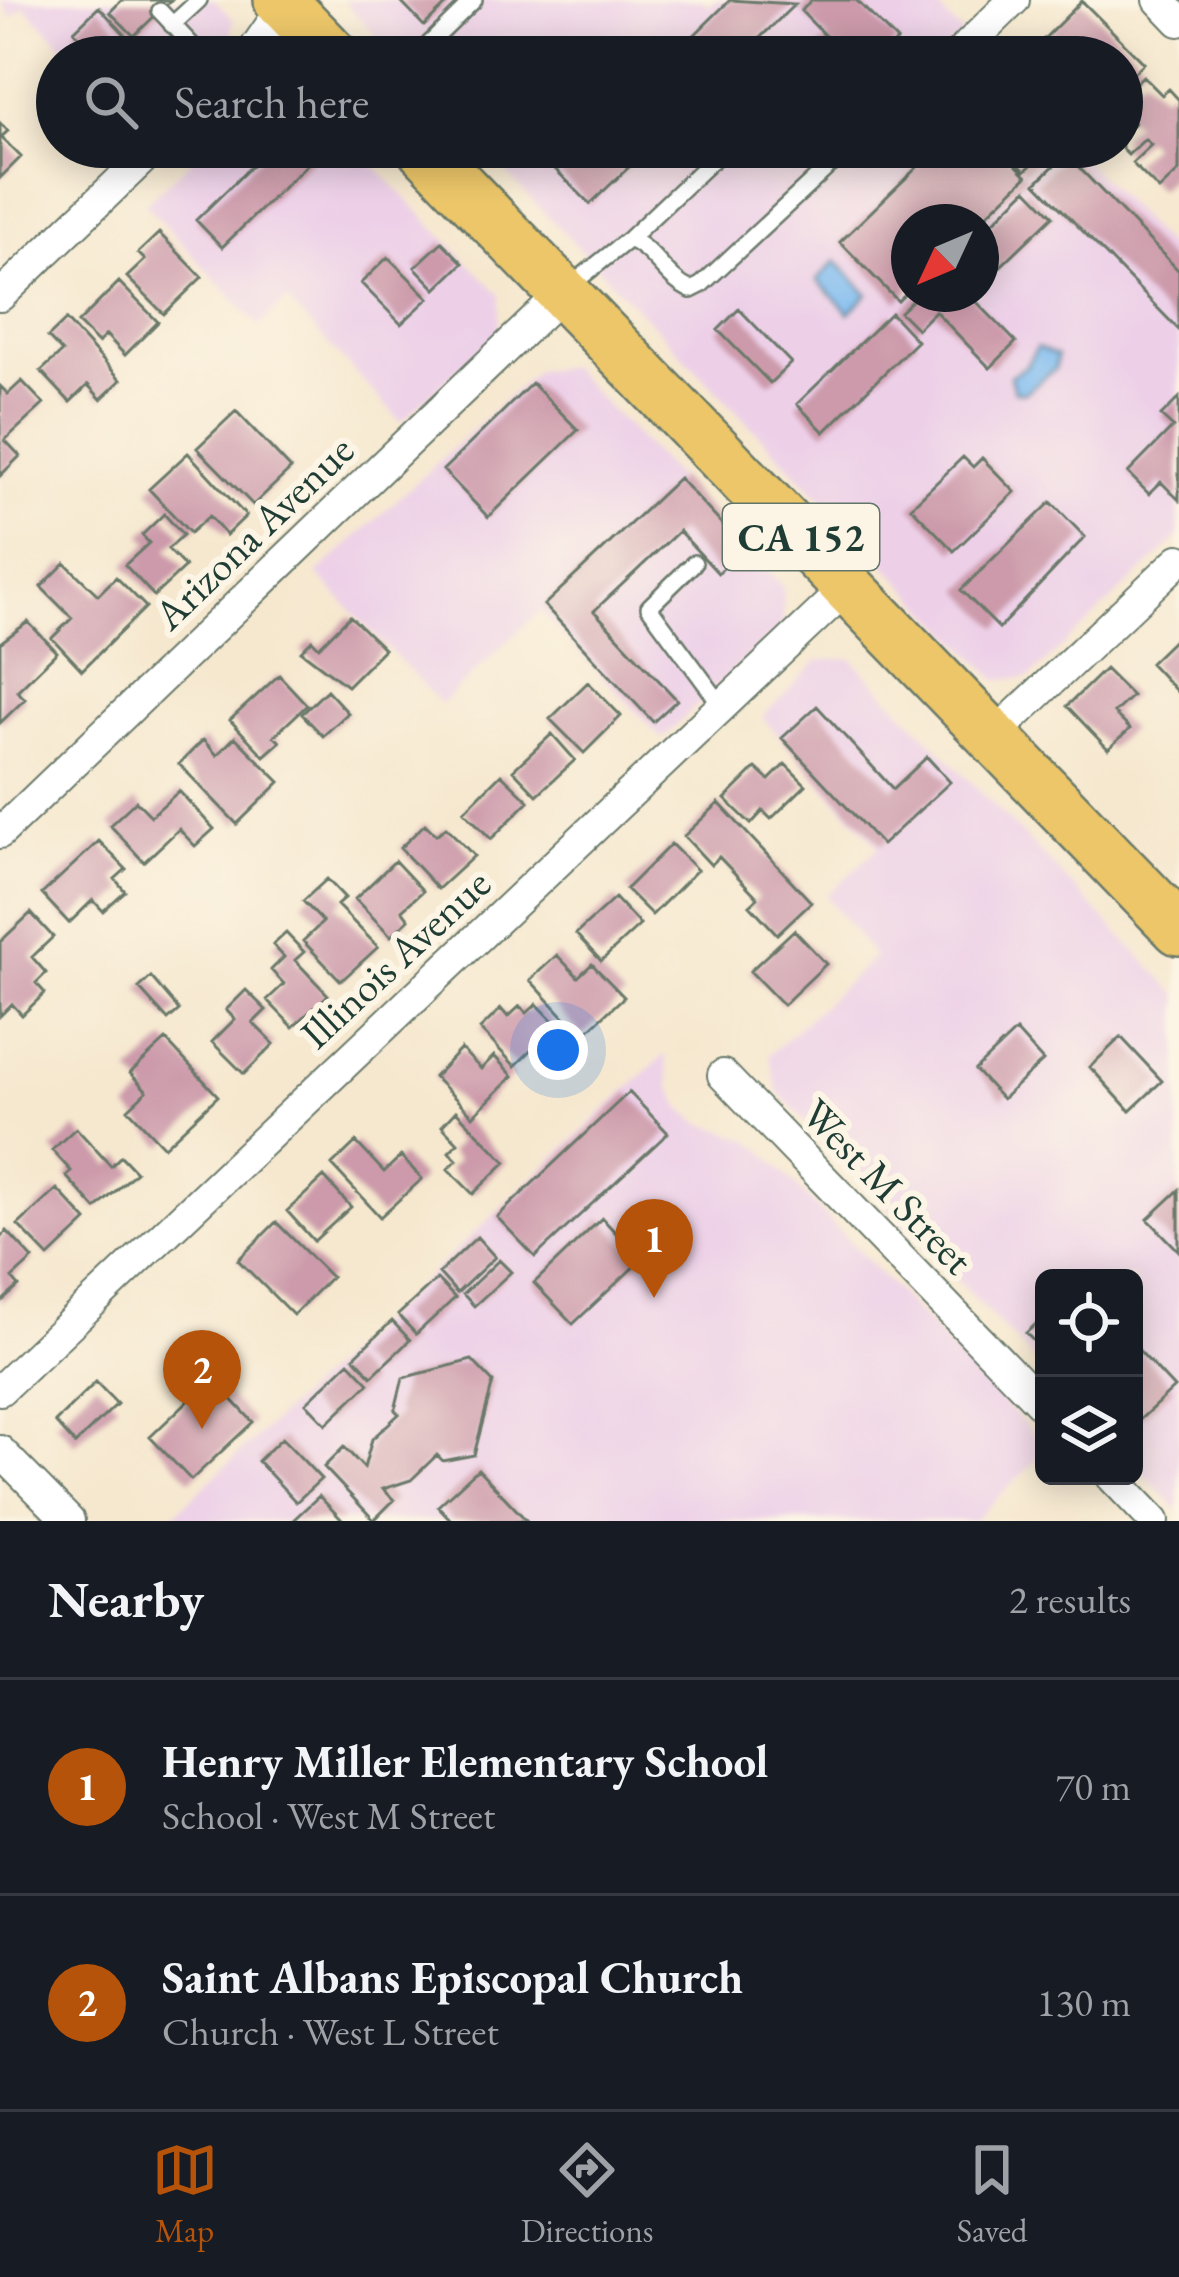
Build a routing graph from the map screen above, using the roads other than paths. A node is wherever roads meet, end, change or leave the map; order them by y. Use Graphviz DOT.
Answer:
graph roads {
  1 [pos="199,0"];
  2 [pos="474,0"];
  3 [pos="1014,0"];
  4 [pos="1159,0"];
  5 [pos="284,1"];
  6 [pos="160,11"];
  7 [pos="1179,21"];
  8 [pos="172,25"];
  9 [pos="183,36"];
  10 [pos="262,36"];
  11 [pos="316,36"];
  12 [pos="437,36"];
  13 [pos="977,36"];
  14 [pos="133,168"];
  15 [pos="443,168"];
  16 [pos="704,168"];
  17 [pos="827,168"];
  18 [pos="629,239"];
  19 [pos="564,292"];
  20 [pos="0,296"];
  21 [pos="1179,560"];
  22 [pos="694,563"];
  23 [pos="849,586"];
  24 [pos="722,706"];
  25 [pos="993,736"];
  26 [pos="0,833"];
  27 [pos="1174,914"];
  28 [pos="723,1075"];
  29 [pos="0,1390"];
  30 [pos="1035,1398"];
  31 [pos="0,1451"];
  32 [pos="1120,1485"];
  33 [pos="69,1521"];
  34 [pos="1154,1521"];
  1 -- 8 [label="lane"];
  2 -- 12 [label="lane"];
  3 -- 13 [label="street"];
  4 -- 7 [label="street"];
  5 -- 10 [label="street"];
  5 -- 11 [label="highway"];
  6 -- 8 [label="lane"];
  8 -- 9 [label="lane"];
  14 -- 20 [label="street"];
  15 -- 19 [label="highway, CA 152"];
  16 -- 18 [label="lane"];
  17 -- 18 [label="lane"];
  18 -- 19 [label="lane"];
  19 -- 23 [label="highway, CA 152"];
  19 -- 26 [label="street, Arizona Avenue"];
  21 -- 25 [label="street"];
  22 -- 24 [label="lane"];
  23 -- 24 [label="street, Illinois Avenue"];
  23 -- 25 [label="highway, CA 152"];
  24 -- 29 [label="street, Illinois Avenue"];
  25 -- 27 [label="highway, CA 152"];
  28 -- 30 [label="street, West M Street"];
  31 -- 33 [label="street"];
  32 -- 34 [label="street"];
}
